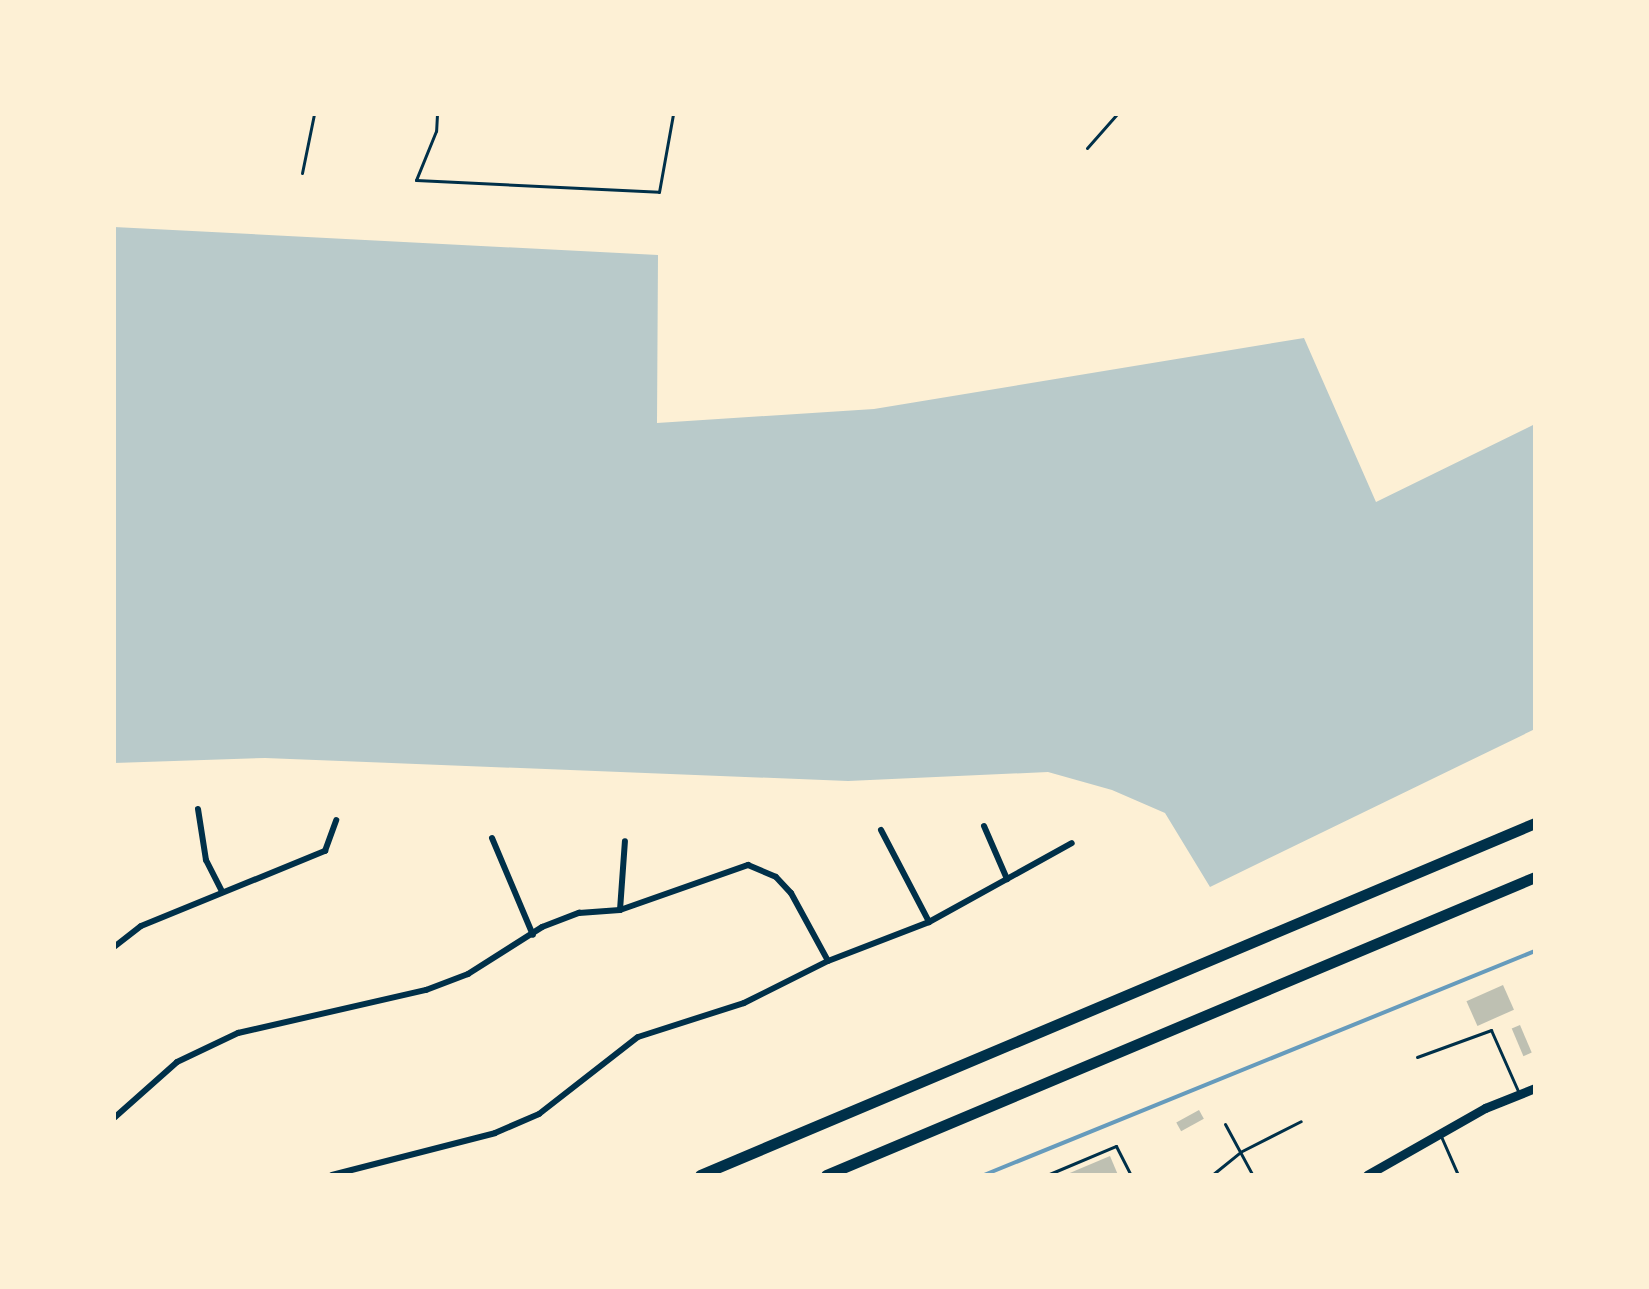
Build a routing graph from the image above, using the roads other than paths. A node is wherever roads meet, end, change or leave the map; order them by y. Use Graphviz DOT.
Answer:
graph roads {
  1 [pos="314,114"];
  2 [pos="437,114"];
  3 [pos="673,114"];
  4 [pos="1117,114"];
  5 [pos="1087,148"];
  6 [pos="302,173"];
  7 [pos="198,809"];
  8 [pos="336,820"];
  9 [pos="1535,823"];
  10 [pos="984,826"];
  11 [pos="881,830"];
  12 [pos="492,838"];
  13 [pos="625,841"];
  14 [pos="1072,843"];
  15 [pos="1535,877"];
  16 [pos="1007,879"];
  17 [pos="222,892"];
  18 [pos="620,910"];
  19 [pos="929,922"];
  20 [pos="533,935"];
  21 [pos="114,947"];
  22 [pos="828,961"];
  23 [pos="1417,1057"];
  24 [pos="1535,1088"];
  25 [pos="1520,1094"];
  26 [pos="114,1118"];
  27 [pos="1440,1133"];
  28 [pos="332,1175"];
  29 [pos="700,1175"];
  30 [pos="826,1175"];
  31 [pos="1047,1175"];
  32 [pos="1131,1175"];
  33 [pos="1367,1175"];
  34 [pos="1458,1175"];
  1 -- 6 [label="lane"];
  2 -- 3 [label="lane"];
  4 -- 5 [label="lane"];
  7 -- 17 [label="street"];
  8 -- 17 [label="street"];
  9 -- 29 [label="highway"];
  10 -- 16 [label="street"];
  11 -- 19 [label="street"];
  12 -- 20 [label="street"];
  13 -- 18 [label="street"];
  14 -- 16 [label="street"];
  15 -- 30 [label="highway"];
  16 -- 19 [label="street"];
  17 -- 21 [label="street"];
  18 -- 20 [label="street"];
  18 -- 22 [label="street"];
  19 -- 22 [label="street"];
  20 -- 26 [label="street"];
  22 -- 28 [label="street"];
  23 -- 25 [label="lane"];
  24 -- 25 [label="main road"];
  25 -- 27 [label="main road"];
  27 -- 33 [label="main road"];
  27 -- 34 [label="lane"];
  31 -- 32 [label="lane"];
}
